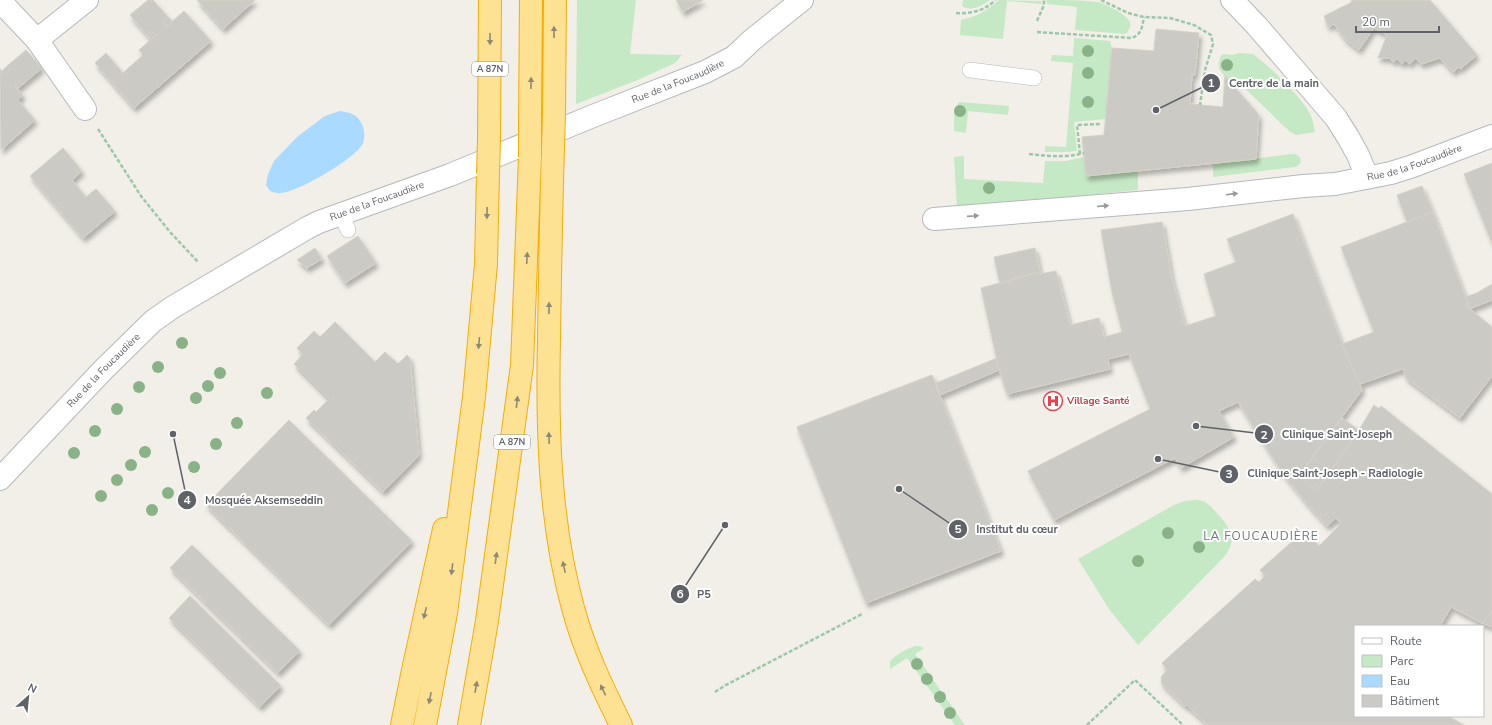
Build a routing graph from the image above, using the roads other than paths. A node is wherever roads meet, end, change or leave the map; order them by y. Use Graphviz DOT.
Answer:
graph roads {
  1 [pos="87,0"];
  2 [pos="490,0"];
  3 [pos="532,0"];
  4 [pos="555,0"];
  5 [pos="802,0"];
  6 [pos="1232,0"];
  7 [pos="0,1"];
  8 [pos="37,40"];
  9 [pos="970,70"];
  10 [pos="1034,78"];
  11 [pos="85,109"];
  12 [pos="1492,136"];
  13 [pos="1367,177"];
  14 [pos="934,220"];
  15 [pos="474,397"];
  16 [pos="0,479"];
  17 [pos="402,725"];
  18 [pos="425,725"];
  19 [pos="469,725"];
  20 [pos="621,725"];
  1 -- 8 [label="street"];
  2 -- 15 [label="highway, A 87N, one-way, bridge"];
  19 -- 3 [label="highway, A 87N, one-way, bridge"];
  20 -- 4 [label="highway, one-way, bridge"];
  5 -- 16 [label="street, Rue de la Foucaudière"];
  6 -- 13 [label="street, Rue de la Foucaudière"];
  7 -- 8 [label="street"];
  8 -- 11 [label="street"];
  9 -- 10 [label="lane"];
  12 -- 13 [label="street, Rue de la Foucaudière"];
  14 -- 13 [label="street, one-way"];
  15 -- 17 [label="highway, one-way"];
  15 -- 18 [label="highway, A 87N, one-way"];
}
